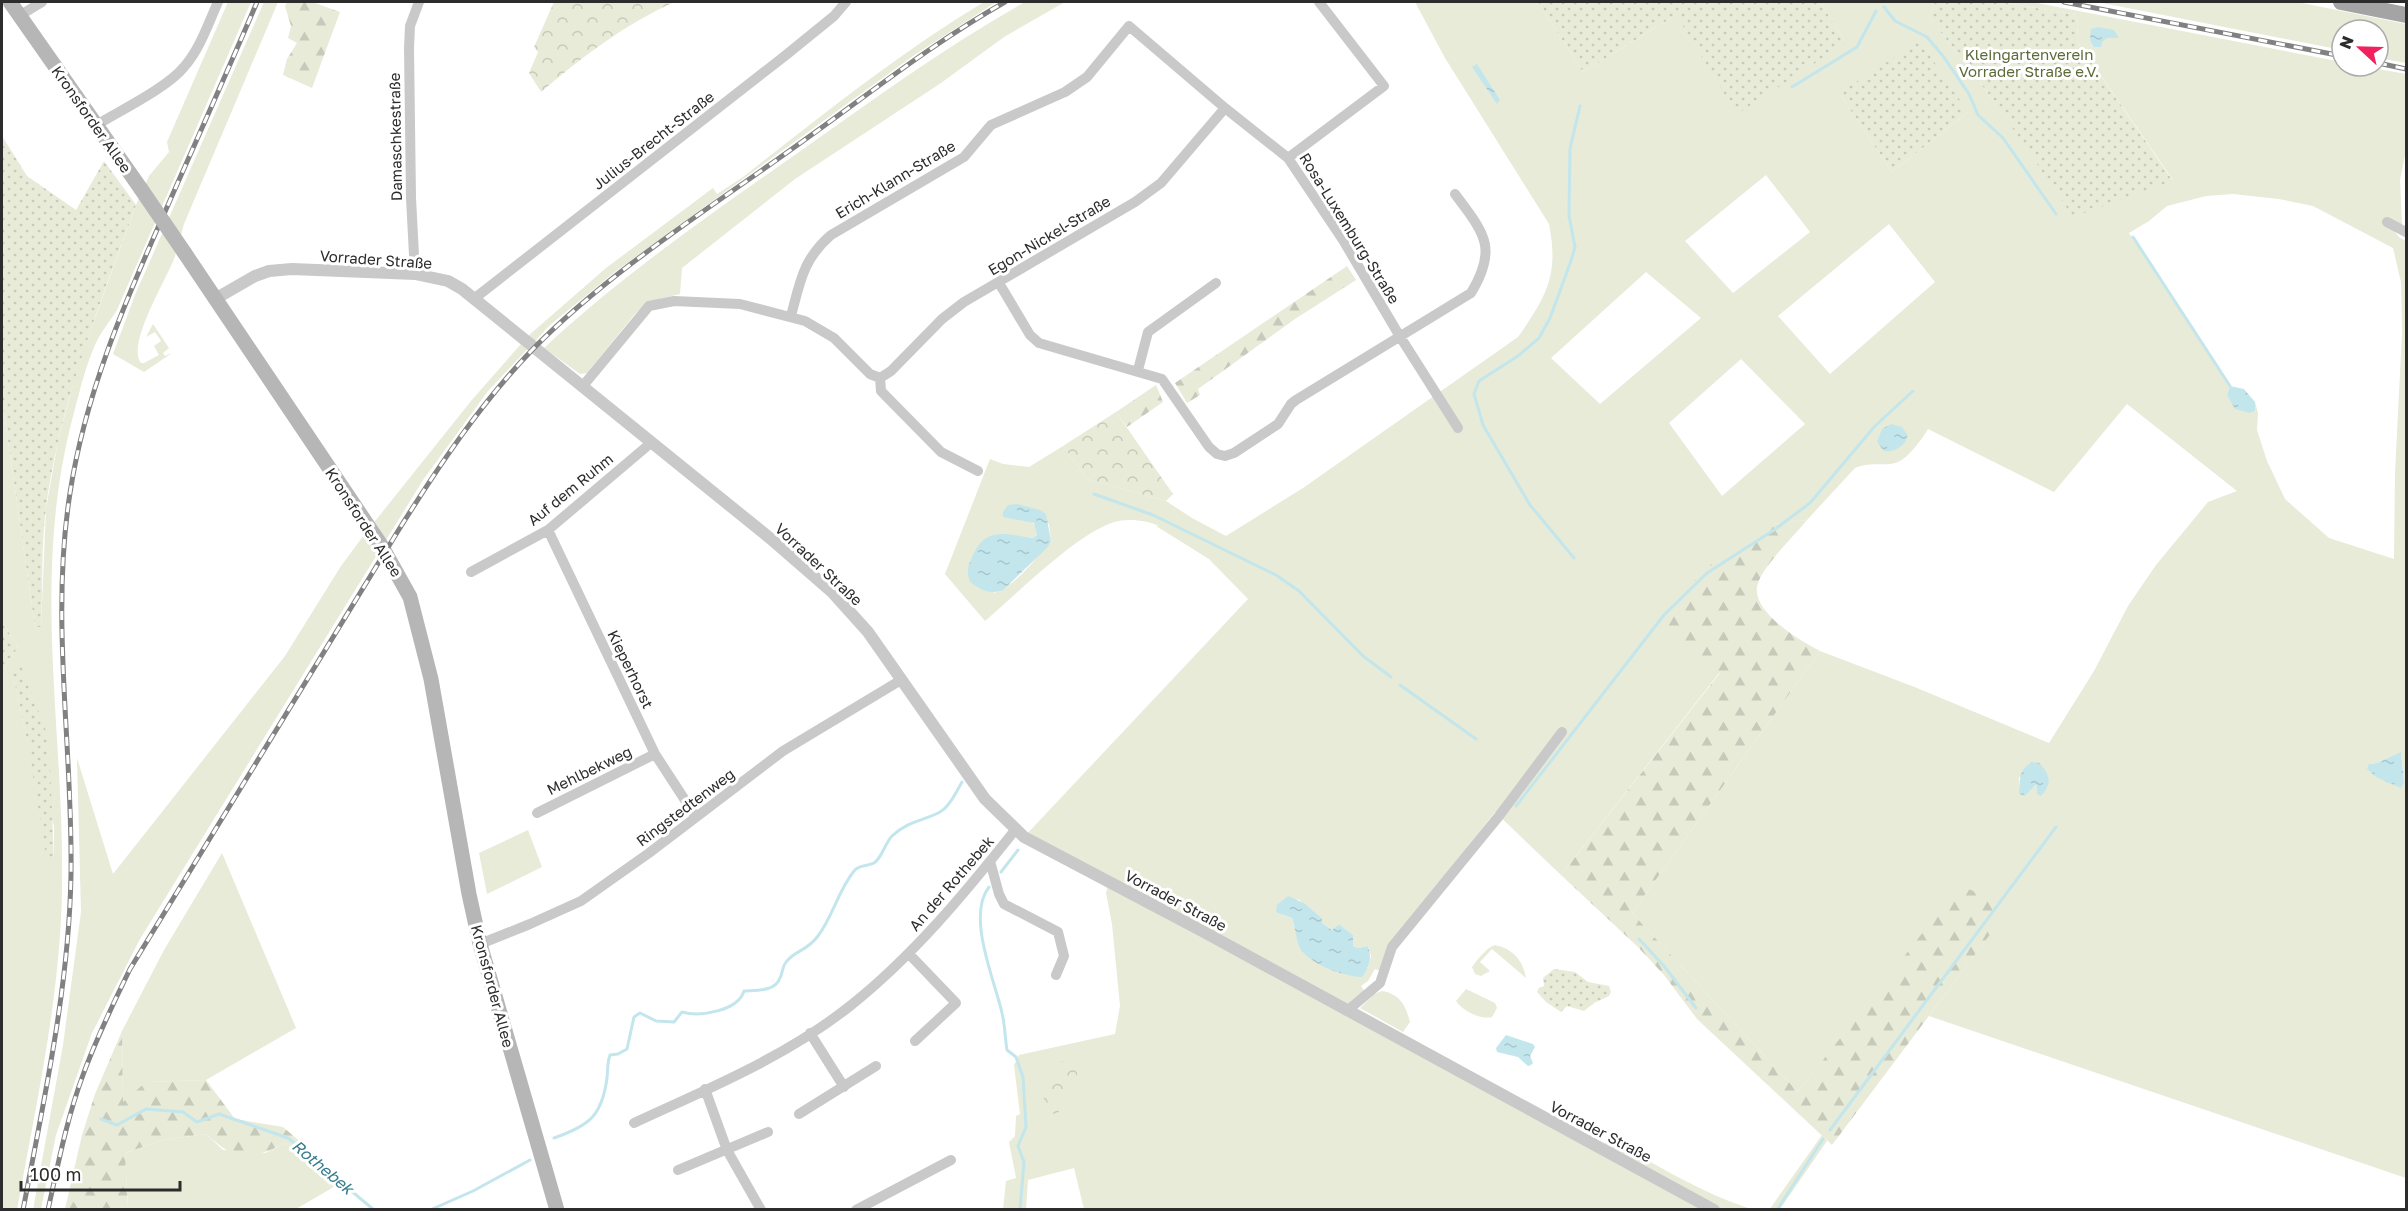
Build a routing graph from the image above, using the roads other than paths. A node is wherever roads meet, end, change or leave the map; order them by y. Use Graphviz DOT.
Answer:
graph roads {
  1 [pos="10,2"];
  2 [pos="42,2"];
  3 [pos="218,2"];
  4 [pos="419,2"];
  5 [pos="846,2"];
  6 [pos="1319,2"];
  7 [pos="2341,2"];
  8 [pos="2406,15"];
  9 [pos="19,16"];
  10 [pos="1129,26"];
  11 [pos="1224,108"];
  12 [pos="95,126"];
  13 [pos="1288,158"];
  14 [pos="1455,194"];
  15 [pos="2387,222"];
  16 [pos="2406,232"];
  17 [pos="415,274"];
  18 [pos="1216,282"];
  19 [pos="999,283"];
  20 [pos="475,298"];
  21 [pos="215,299"];
  22 [pos="791,316"];
  23 [pos="1399,335"];
  24 [pos="1138,370"];
  25 [pos="880,378"];
  26 [pos="582,387"];
  27 [pos="1458,428"];
  28 [pos="652,442"];
  29 [pos="978,471"];
  30 [pos="548,530"];
  31 [pos="471,572"];
  32 [pos="901,680"];
  33 [pos="1562,732"];
  34 [pos="655,754"];
  35 [pos="537,813"];
  36 [pos="696,817"];
  37 [pos="1015,830"];
  38 [pos="990,861"];
  39 [pos="480,944"];
  40 [pos="909,954"];
  41 [pos="1056,975"];
  42 [pos="1347,1011"];
  43 [pos="810,1033"];
  44 [pos="915,1041"];
  45 [pos="876,1066"];
  46 [pos="844,1087"];
  47 [pos="705,1089"];
  48 [pos="799,1114"];
  49 [pos="634,1123"];
  50 [pos="768,1132"];
  51 [pos="728,1150"];
  52 [pos="951,1160"];
  53 [pos="678,1170"];
  54 [pos="557,1209"];
  55 [pos="761,1209"];
  56 [pos="856,1209"];
  57 [pos="1714,1209"];
  1 -- 9 [label="main road, Kronsforder Allee"];
  2 -- 9 [label="street"];
  3 -- 12 [label="street"];
  4 -- 17 [label="street, Damaschkestraße"];
  5 -- 20 [label="street, Julius-Brecht-Straße"];
  6 -- 13 [label="street"];
  7 -- 8 [label="main road"];
  9 -- 12 [label="main road, Kronsforder Allee"];
  10 -- 11 [label="street, Rosa-Luxemburg-Straße"];
  10 -- 22 [label="street, Erich-Klann-Straße"];
  11 -- 13 [label="street, Rosa-Luxemburg-Straße"];
  11 -- 19 [label="street, Egon-Nickel-Straße"];
  12 -- 21 [label="main road, Kronsforder Allee, bridge"];
  13 -- 23 [label="street, Rosa-Luxemburg-Straße"];
  14 -- 23 [label="street"];
  15 -- 16 [label="street"];
  17 -- 20 [label="street, Vorrader Straße"];
  17 -- 21 [label="street, Vorrader Straße"];
  18 -- 24 [label="street"];
  19 -- 24 [label="street"];
  19 -- 25 [label="street, Egon-Nickel-Straße"];
  20 -- 26 [label="street, Vorrader Straße"];
  21 -- 39 [label="main road, Kronsforder Allee"];
  22 -- 25 [label="street"];
  22 -- 26 [label="street"];
  23 -- 24 [label="street"];
  23 -- 27 [label="street, Rosa-Luxemburg-Straße"];
  25 -- 29 [label="street"];
  26 -- 28 [label="street, Vorrader Straße"];
  28 -- 30 [label="street, Auf dem Ruhm"];
  28 -- 32 [label="street, Vorrader Straße"];
  30 -- 31 [label="street, Auf dem Ruhm"];
  30 -- 34 [label="street, Kieperhorst"];
  32 -- 36 [label="street, Ringstedtenweg"];
  32 -- 37 [label="street, Vorrader Straße"];
  33 -- 42 [label="street"];
  34 -- 35 [label="street, Mehlbekweg"];
  34 -- 36 [label="street, Kieperhorst"];
  36 -- 39 [label="street, Ringstedtenweg"];
  37 -- 38 [label="street, An der Rothebek"];
  37 -- 42 [label="street, Vorrader Straße"];
  38 -- 40 [label="street, An der Rothebek"];
  38 -- 41 [label="street"];
  39 -- 54 [label="main road, Kronsforder Allee"];
  40 -- 43 [label="street, An der Rothebek"];
  40 -- 44 [label="street, An der Rothebek"];
  42 -- 57 [label="street, Vorrader Straße"];
  43 -- 46 [label="street"];
  43 -- 47 [label="street, An der Rothebek"];
  45 -- 46 [label="street"];
  46 -- 48 [label="street"];
  47 -- 49 [label="street, An der Rothebek"];
  47 -- 51 [label="street"];
  50 -- 51 [label="street"];
  51 -- 53 [label="street"];
  51 -- 55 [label="street"];
  52 -- 56 [label="street"];
}
